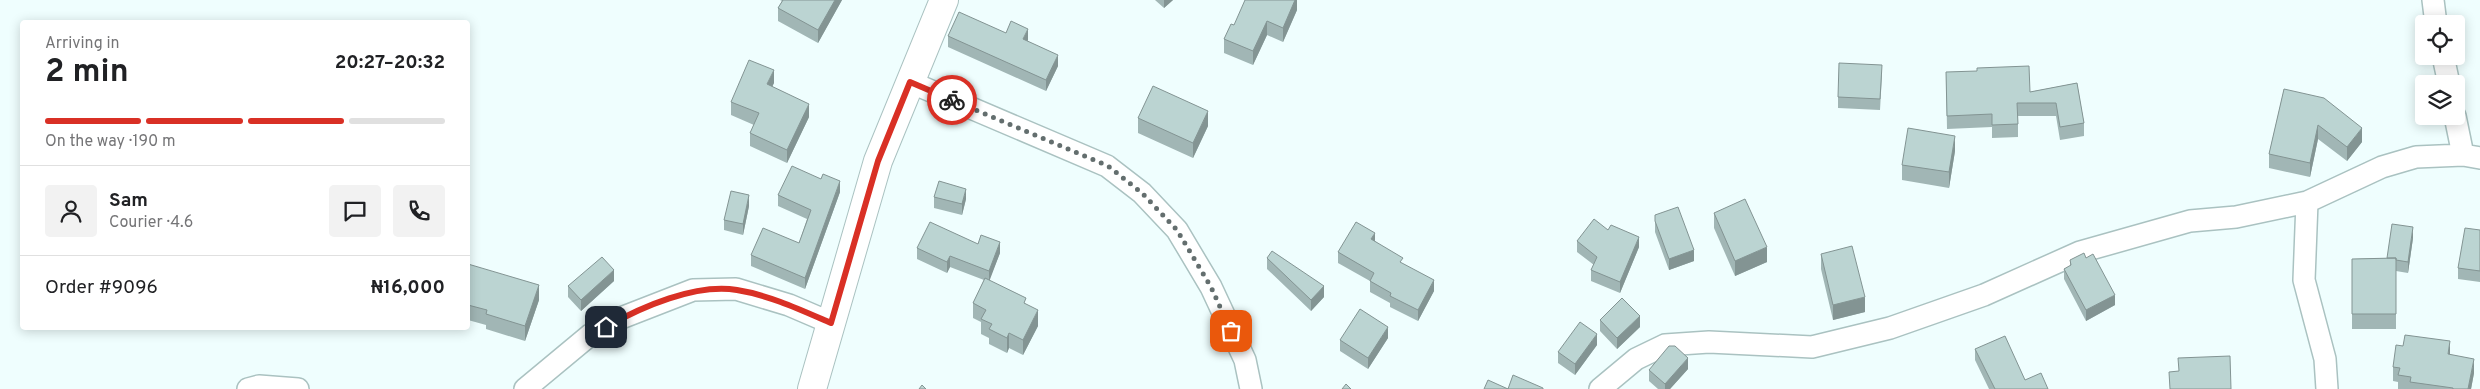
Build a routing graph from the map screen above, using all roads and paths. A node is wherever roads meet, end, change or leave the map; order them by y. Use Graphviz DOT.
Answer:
graph roads {
  1 [pos="944,0"];
  2 [pos="2434,0"];
  3 [pos="2435,15"];
  4 [pos="910,82"];
  5 [pos="2459,125"];
  6 [pos="2472,156"];
  7 [pos="2307,202"];
  8 [pos="831,323"];
  9 [pos="248,389"];
  10 [pos="298,389"];
  11 [pos="525,389"];
  12 [pos="812,389"];
  13 [pos="1251,389"];
  14 [pos="1600,389"];
  15 [pos="2327,389"];
  1 -- 4 [label="main road"];
  2 -- 3 [label="street"];
  4 -- 8 [label="main road"];
  4 -- 13 [label="street"];
  5 -- 6 [label="street"];
  6 -- 7 [label="street"];
  7 -- 14 [label="street"];
  7 -- 15 [label="street"];
  8 -- 11 [label="street"];
  8 -- 12 [label="main road"];
  9 -- 10 [label="street"];
}
